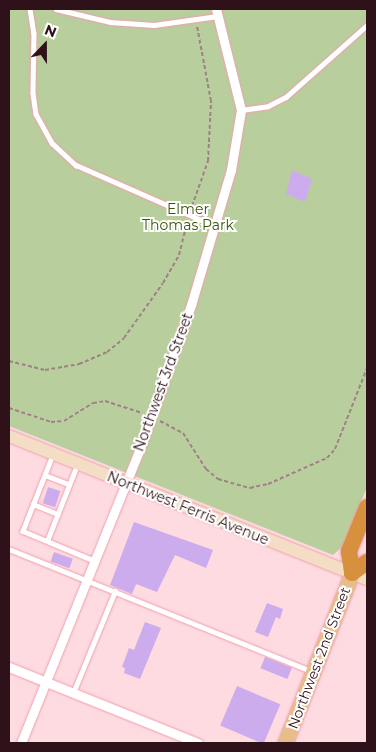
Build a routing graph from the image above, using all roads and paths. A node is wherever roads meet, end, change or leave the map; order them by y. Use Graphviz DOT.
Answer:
graph roads {
  1 [pos="30,9"];
  2 [pos="56,9"];
  3 [pos="217,12"];
  4 [pos="195,19"];
  5 [pos="367,25"];
  6 [pos="241,110"];
  7 [pos="189,216"];
  8 [pos="214,226"];
  9 [pos="9,361"];
  10 [pos="367,368"];
  11 [pos="9,408"];
  12 [pos="151,417"];
  13 [pos="9,436"];
  14 [pos="53,454"];
  15 [pos="78,464"];
  16 [pos="45,475"];
  17 [pos="126,483"];
  18 [pos="69,484"];
  19 [pos="33,504"];
  20 [pos="367,507"];
  21 [pos="58,514"];
  22 [pos="47,541"];
  23 [pos="9,549"];
  24 [pos="95,561"];
  25 [pos="367,562"];
  26 [pos="360,576"];
  27 [pos="88,580"];
  28 [pos="115,591"];
  29 [pos="9,667"];
  30 [pos="314,672"];
  31 [pos="46,682"];
  32 [pos="73,693"];
  33 [pos="21,743"];
  34 [pos="198,743"];
  35 [pos="285,743"];
  1 -- 7 [label="lane"];
  2 -- 4 [label="lane"];
  3 -- 4 [label="lane"];
  3 -- 6 [label="street, Northwest 3rd Street"];
  4 -- 7 [label="path"];
  5 -- 6 [label="lane"];
  6 -- 8 [label="street, Northwest 3rd Street"];
  7 -- 8 [label="lane"];
  7 -- 9 [label="path"];
  8 -- 12 [label="street, Northwest 3rd Street"];
  10 -- 12 [label="path"];
  11 -- 12 [label="path"];
  12 -- 17 [label="street, Northwest 3rd Street"];
  13 -- 14 [label="street, Northwest Ferris Avenue"];
  14 -- 15 [label="street, Northwest Ferris Avenue"];
  14 -- 16 [label="lane"];
  15 -- 17 [label="street, Northwest Ferris Avenue"];
  15 -- 18 [label="lane"];
  16 -- 18 [label="lane"];
  16 -- 19 [label="lane"];
  17 -- 24 [label="street, Northwest 3rd Street"];
  17 -- 26 [label="street, Northwest Ferris Avenue"];
  18 -- 21 [label="lane"];
  19 -- 21 [label="lane"];
  19 -- 22 [label="lane"];
  20 -- 26 [label="highway"];
  21 -- 22 [label="lane"];
  22 -- 24 [label="lane"];
  23 -- 27 [label="lane"];
  24 -- 27 [label="street, Northwest 3rd Street"];
  25 -- 26 [label="highway"];
  26 -- 30 [label="main road, Northwest 2nd Street"];
  27 -- 28 [label="lane"];
  27 -- 31 [label="street, Northwest 3rd Street"];
  28 -- 30 [label="lane"];
  28 -- 32 [label="lane"];
  29 -- 31 [label="street"];
  30 -- 35 [label="main road, Northwest 2nd Street"];
  31 -- 32 [label="street"];
  31 -- 33 [label="street, Northwest 3rd Street"];
  32 -- 34 [label="street"];
}
